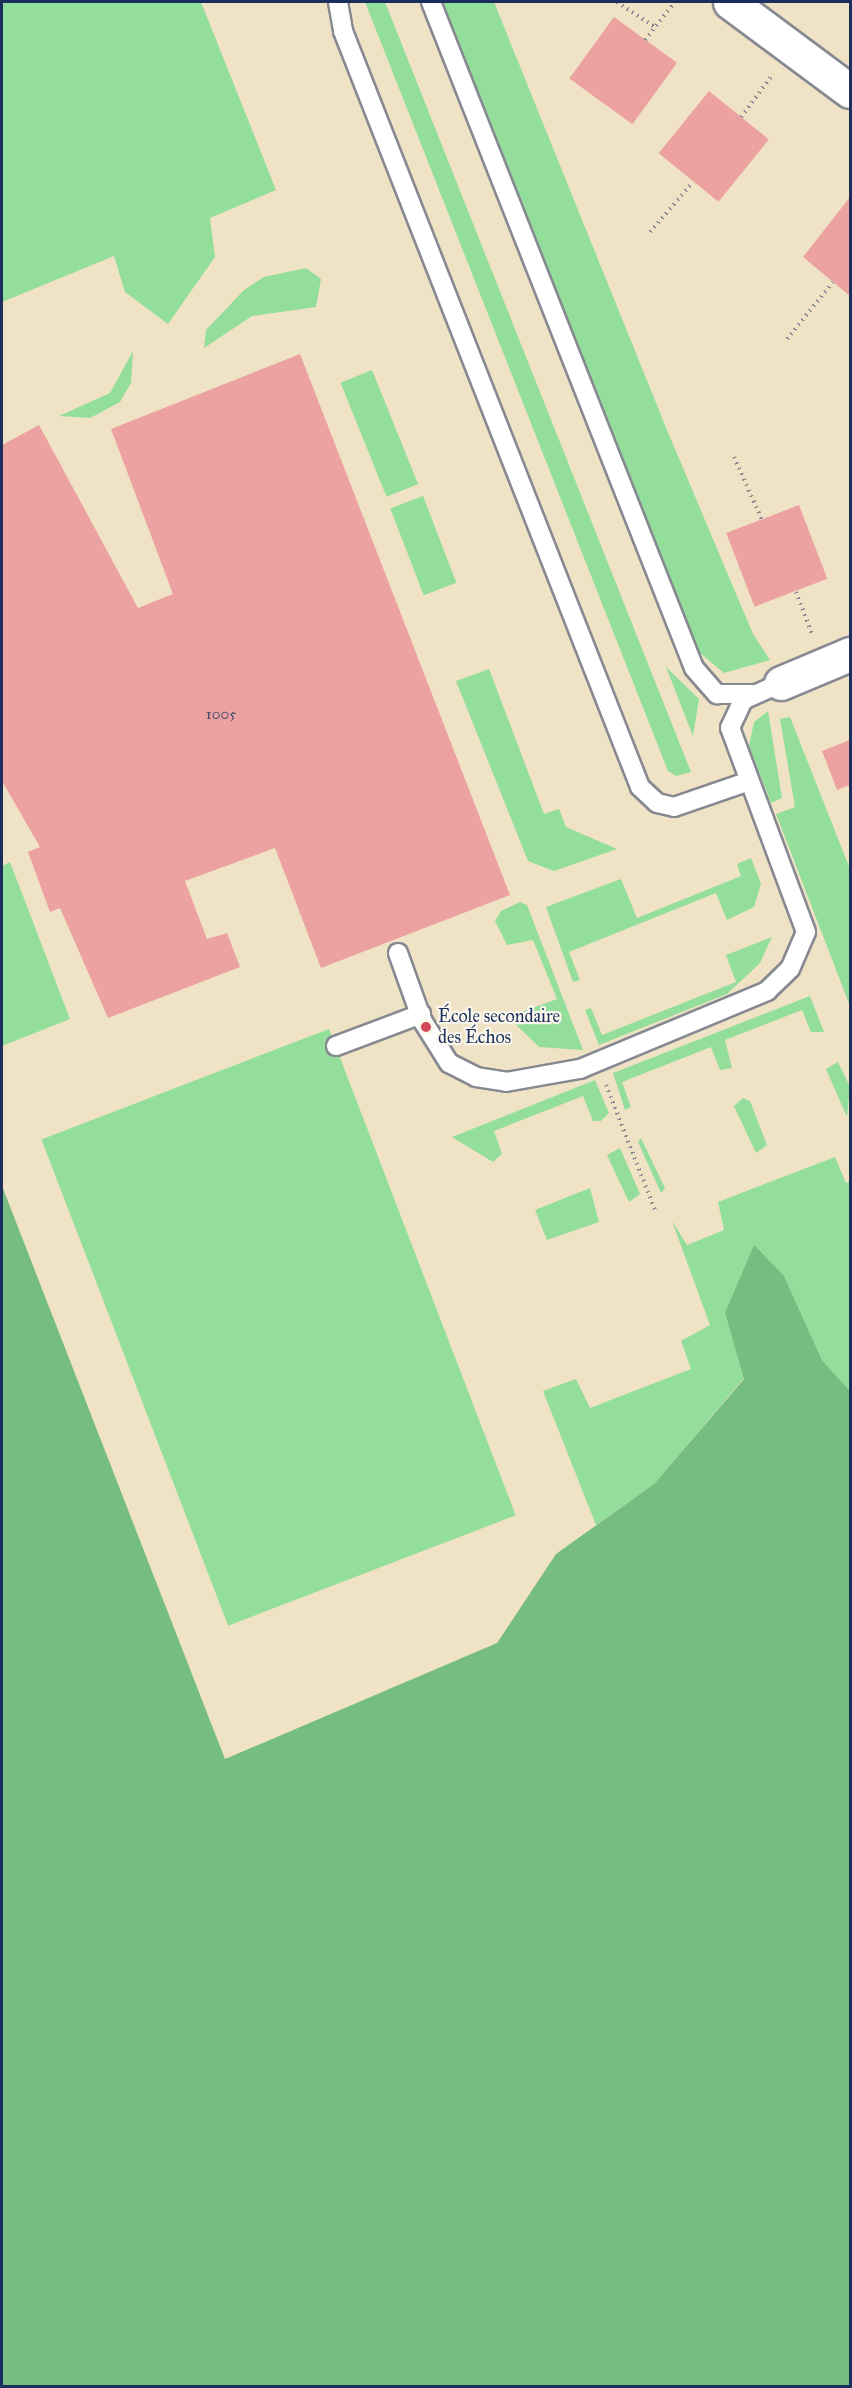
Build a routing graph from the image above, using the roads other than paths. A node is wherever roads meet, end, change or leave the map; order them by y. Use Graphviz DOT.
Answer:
graph roads {
  1 [pos="338,2"];
  2 [pos="431,2"];
  3 [pos="730,2"];
  4 [pos="850,91"];
  5 [pos="850,654"];
  6 [pos="768,688"];
  7 [pos="746,782"];
  8 [pos="398,953"];
  9 [pos="421,1014"];
  10 [pos="336,1046"];
  1 -- 7 [label="lane"];
  2 -- 6 [label="lane"];
  3 -- 4 [label="street"];
  5 -- 6 [label="street"];
  6 -- 7 [label="lane"];
  7 -- 9 [label="lane"];
  8 -- 9 [label="lane"];
  9 -- 10 [label="lane"];
}
